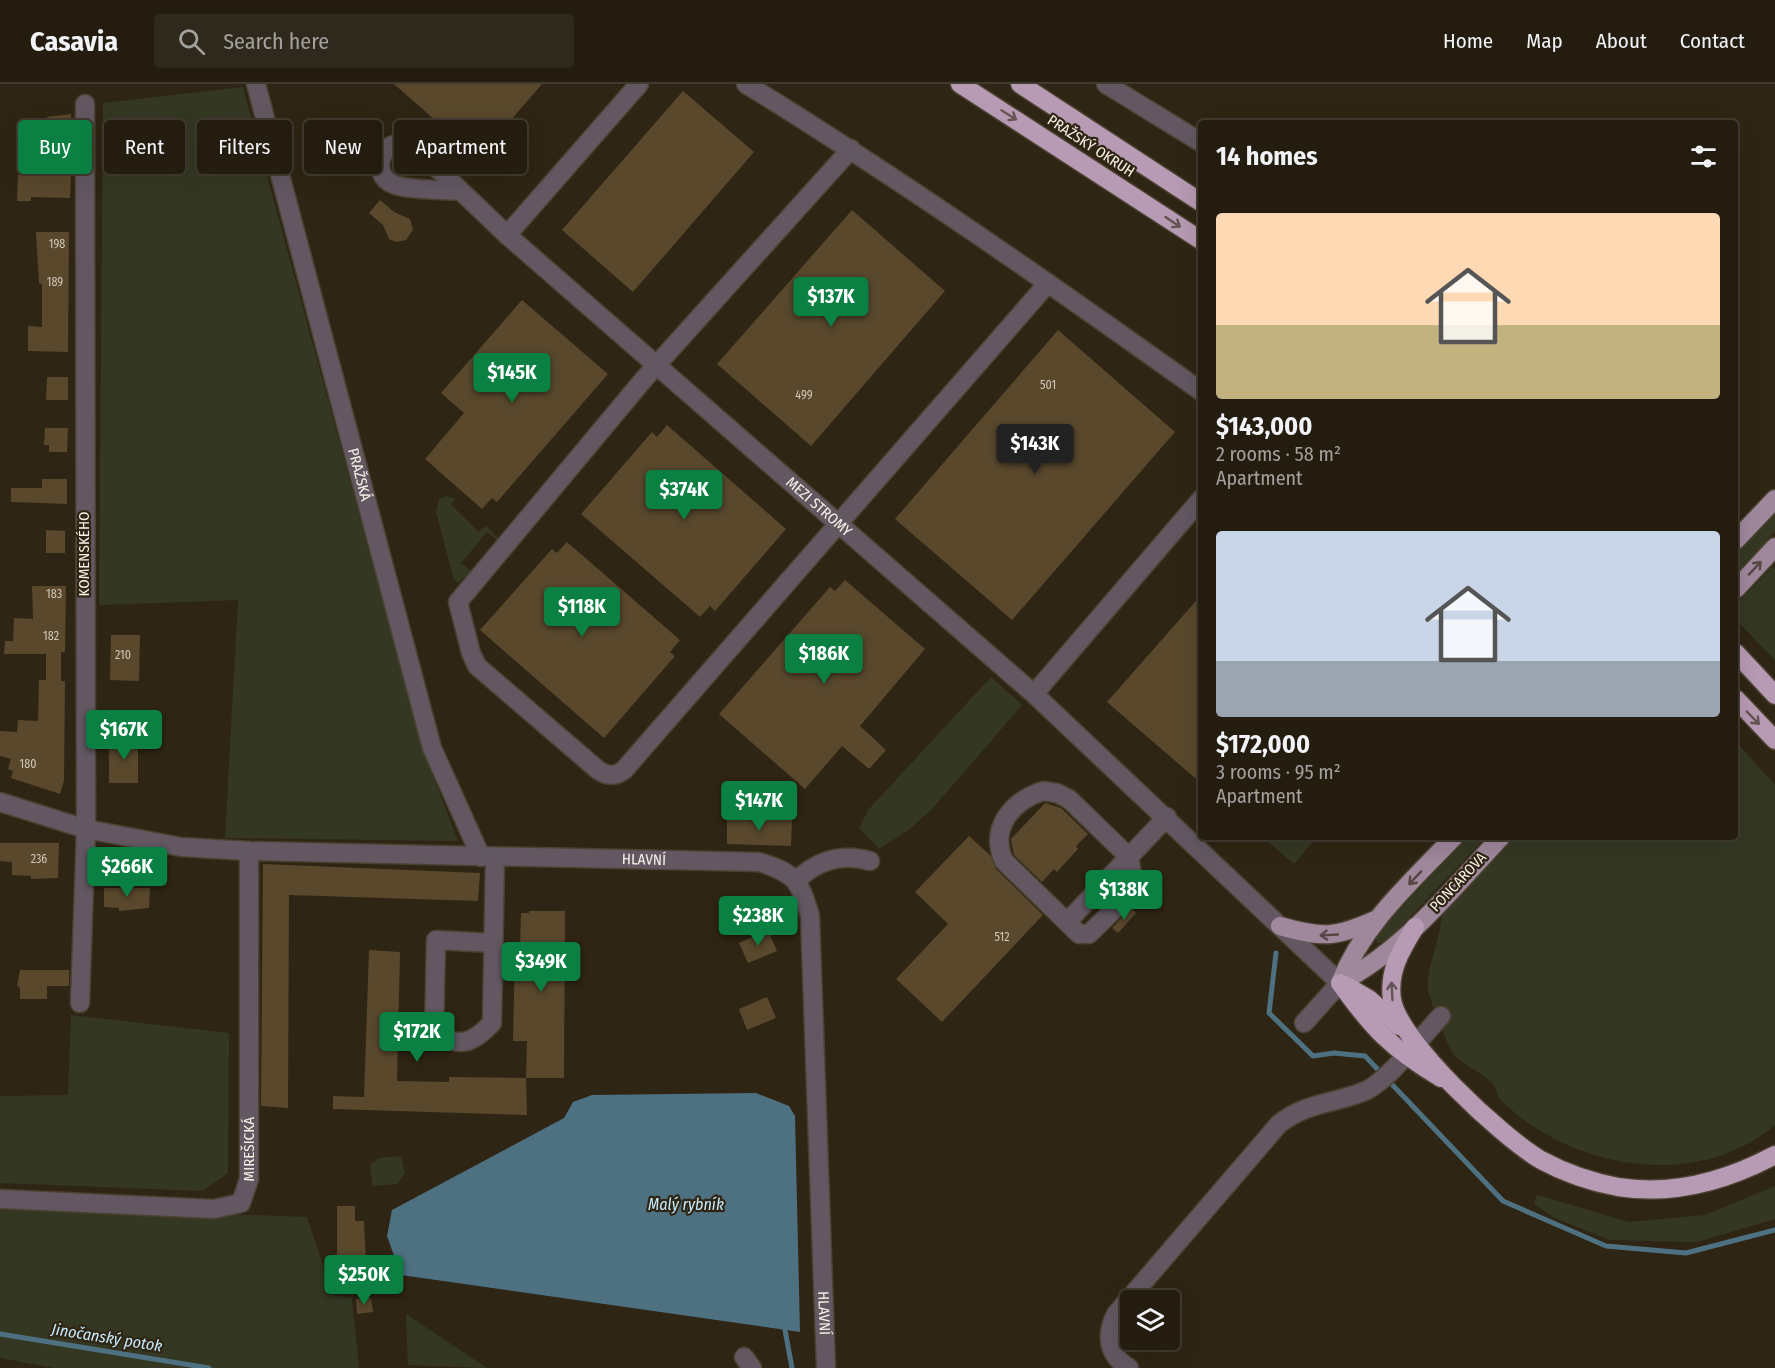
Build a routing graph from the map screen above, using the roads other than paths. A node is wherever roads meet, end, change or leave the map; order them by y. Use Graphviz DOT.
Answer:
graph roads {
  1 [pos="256,84"];
  2 [pos="639,84"];
  3 [pos="746,84"];
  4 [pos="960,84"];
  5 [pos="1020,84"];
  6 [pos="1106,84"];
  7 [pos="85,104"];
  8 [pos="1198,141"];
  9 [pos="851,149"];
  10 [pos="461,191"];
  11 [pos="1198,200"];
  12 [pos="507,235"];
  13 [pos="1198,238"];
  14 [pos="1048,283"];
  15 [pos="657,365"];
  16 [pos="1198,389"];
  17 [pos="1775,499"];
  18 [pos="1198,503"];
  19 [pos="837,522"];
  20 [pos="1738,538"];
  21 [pos="1775,547"];
  22 [pos="1738,587"];
  23 [pos="1741,659"];
  24 [pos="1775,689"];
  25 [pos="1034,694"];
  26 [pos="1775,695"];
  27 [pos="1738,701"];
  28 [pos="1774,740"];
  29 [pos="0,802"];
  30 [pos="1171,821"];
  31 [pos="86,829"];
  32 [pos="1451,840"];
  33 [pos="1498,840"];
  34 [pos="249,851"];
  35 [pos="488,857"];
  36 [pos="1129,857"];
  37 [pos="870,861"];
  38 [pos="797,880"];
  39 [pos="1377,919"];
  40 [pos="1067,922"];
  41 [pos="1280,926"];
  42 [pos="1416,927"];
  43 [pos="493,942"];
  44 [pos="1340,983"];
  45 [pos="80,1003"];
  46 [pos="1441,1016"];
  47 [pos="1304,1023"];
  48 [pos="1405,1054"];
  49 [pos="1775,1155"];
  50 [pos="0,1199"];
  51 [pos="826,1368"];
  52 [pos="1129,1368"];
  1 -- 35 [label="street, PRAŽSKÁ"];
  2 -- 12 [label="street"];
  3 -- 9 [label="street"];
  4 -- 13 [label="highway, PRAŽSKÝ OKRUH, one-way"];
  5 -- 11 [label="highway, PRAŽSKÝ OKRUH"];
  6 -- 8 [label="street"];
  7 -- 31 [label="street, KOMENSKÉHO"];
  9 -- 14 [label="street"];
  9 -- 15 [label="street"];
  10 -- 12 [label="street, MEZI STROMY"];
  12 -- 15 [label="street, MEZI STROMY"];
  14 -- 16 [label="street"];
  14 -- 19 [label="street"];
  15 -- 19 [label="street, MEZI STROMY"];
  15 -- 19 [label="street"];
  17 -- 20 [label="main road"];
  18 -- 25 [label="street"];
  19 -- 25 [label="street, MEZI STROMY"];
  22 -- 21 [label="main road, one-way"];
  23 -- 24 [label="highway"];
  23 -- 26 [label="highway"];
  25 -- 30 [label="street, MEZI STROMY"];
  27 -- 28 [label="highway, one-way"];
  29 -- 31 [label="street, HLAVNÍ"];
  30 -- 36 [label="street"];
  30 -- 41 [label="street, MEZI STROMY"];
  31 -- 34 [label="street, HLAVNÍ"];
  31 -- 45 [label="street, KOMENSKÉHO"];
  32 -- 39 [label="main road, one-way"];
  33 -- 42 [label="main road, PONCAROVA"];
  34 -- 35 [label="street, HLAVNÍ"];
  34 -- 50 [label="street, MIREŠICKÁ"];
  35 -- 38 [label="street, HLAVNÍ"];
  35 -- 43 [label="street"];
  36 -- 40 [label="street"];
  36 -- 40 [label="street"];
  36 -- 40 [label="street"];
  37 -- 38 [label="street"];
  38 -- 51 [label="street, HLAVNÍ"];
  39 -- 41 [label="main road, one-way"];
  39 -- 44 [label="main road"];
  41 -- 44 [label="street, MEZI STROMY"];
  42 -- 44 [label="main road, PONCAROVA"];
  48 -- 42 [label="highway, one-way"];
  43 -- 43 [label="street"];
  44 -- 47 [label="street"];
  44 -- 48 [label="highway"];
  46 -- 48 [label="street"];
  48 -- 49 [label="highway"];
  48 -- 52 [label="street"];
}
